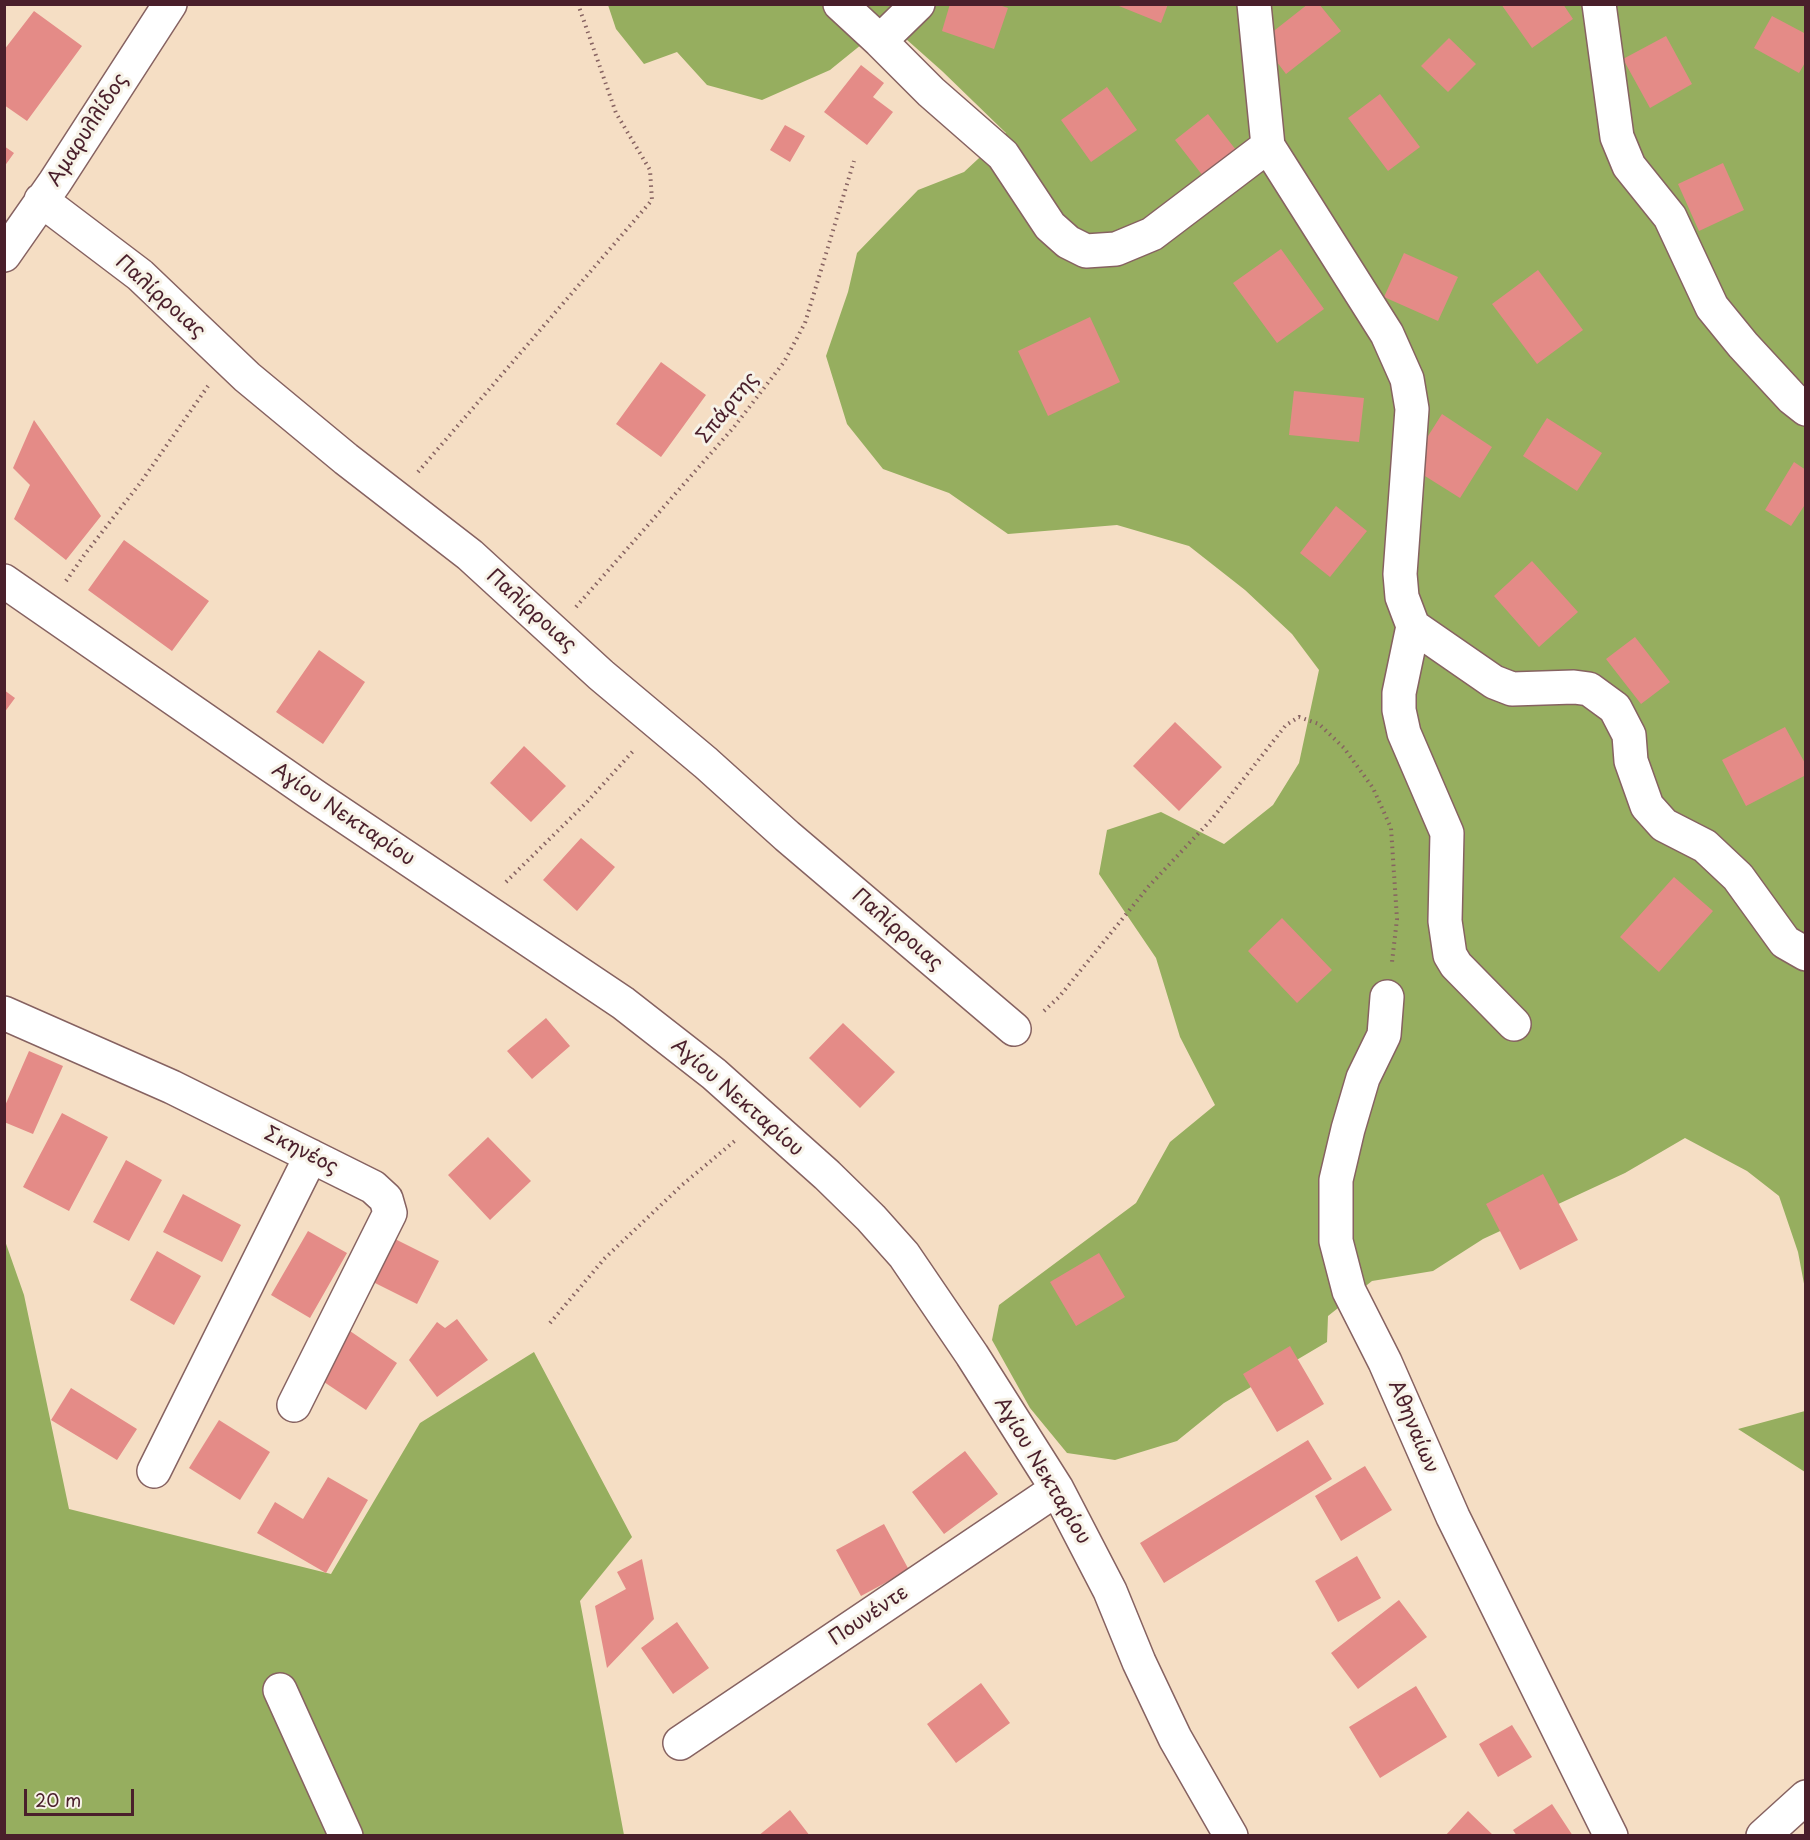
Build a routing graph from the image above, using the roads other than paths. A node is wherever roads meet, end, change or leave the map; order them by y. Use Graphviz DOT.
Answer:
graph roads {
  1 [pos="170,4"];
  2 [pos="840,4"];
  3 [pos="918,4"];
  4 [pos="1254,4"];
  5 [pos="1599,4"];
  6 [pos="880,40"];
  7 [pos="1268,146"];
  8 [pos="41,200"];
  9 [pos="4,255"];
  10 [pos="1806,409"];
  11 [pos="4,581"];
  12 [pos="1413,626"];
  13 [pos="1806,954"];
  14 [pos="1387,997"];
  15 [pos="4,1013"];
  16 [pos="1514,1024"];
  17 [pos="1014,1029"];
  18 [pos="311,1156"];
  19 [pos="294,1405"];
  20 [pos="154,1471"];
  21 [pos="1057,1489"];
  22 [pos="280,1690"];
  23 [pos="680,1743"];
  24 [pos="1806,1797"];
  25 [pos="346,1836"];
  26 [pos="1231,1836"];
  27 [pos="1611,1836"];
  28 [pos="1762,1836"];
  1 -- 8 [label="street, Αμαρυλλίδος"];
  2 -- 6 [label="street"];
  3 -- 6 [label="street"];
  4 -- 7 [label="street"];
  5 -- 10 [label="street"];
  6 -- 7 [label="street"];
  7 -- 12 [label="street"];
  8 -- 9 [label="street, Αμαρυλλίδος"];
  8 -- 17 [label="street, Παλίρροιας"];
  11 -- 21 [label="street, Αγίου Νεκταρίου"];
  12 -- 13 [label="street"];
  12 -- 16 [label="street"];
  14 -- 27 [label="street, Αθηναίων"];
  15 -- 18 [label="street, Σκηνέος"];
  18 -- 19 [label="street, Σκηνέος"];
  18 -- 20 [label="street"];
  21 -- 23 [label="street, Πουνέντε"];
  21 -- 26 [label="street, Αγίου Νεκταρίου"];
  22 -- 25 [label="street"];
  24 -- 28 [label="street"];
}
